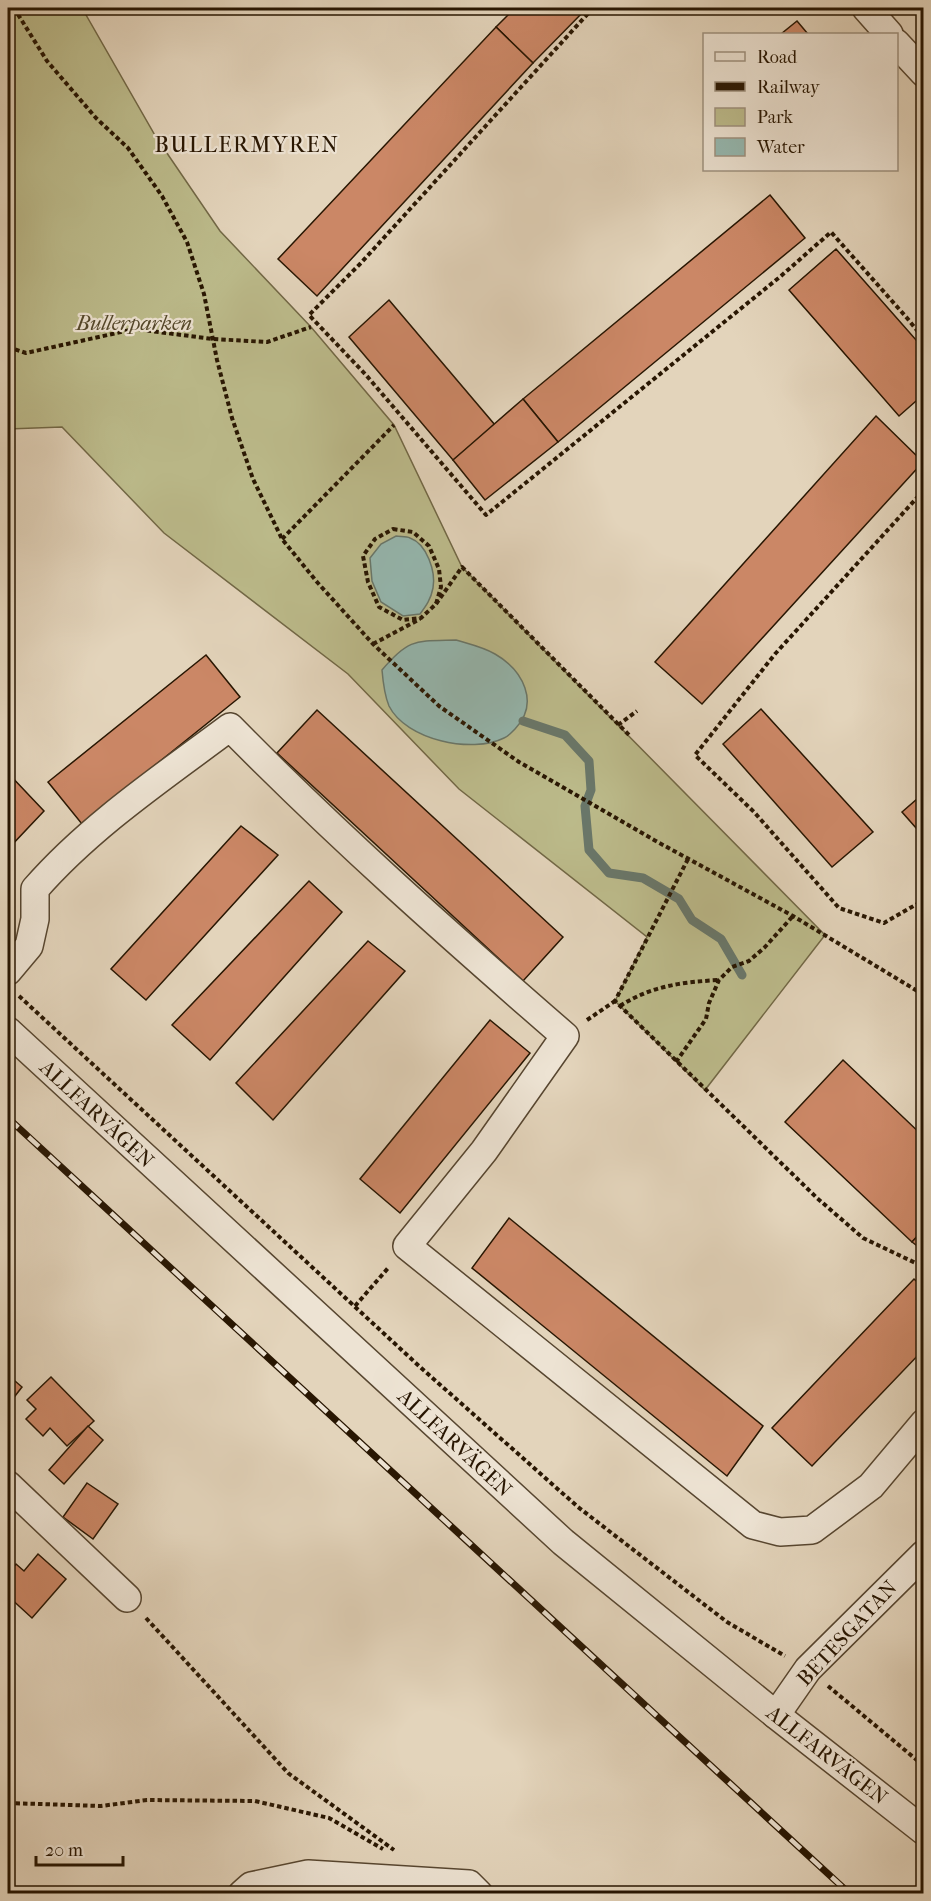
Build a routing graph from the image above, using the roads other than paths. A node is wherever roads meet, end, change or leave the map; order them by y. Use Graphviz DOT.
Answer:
graph roads {
  1 [pos="866,8"];
  2 [pos="888,33"];
  3 [pos="898,44"];
  4 [pos="924,74"];
  5 [pos="12,982"];
  6 [pos="8,1031"];
  7 [pos="924,1423"];
  8 [pos="8,1485"];
  9 [pos="924,1554"];
  10 [pos="127,1598"];
  11 [pos="776,1715"];
  12 [pos="924,1830"];
  13 [pos="242,1893"];
  14 [pos="479,1893"];
  1 -- 2 [label="street"];
  3 -- 4 [label="street"];
  5 -- 7 [label="street"];
  6 -- 11 [label="street, ALLFARVÄGEN"];
  8 -- 10 [label="street"];
  9 -- 11 [label="street, BETESGATAN"];
  11 -- 12 [label="street, ALLFARVÄGEN"];
  13 -- 14 [label="street"];
}
